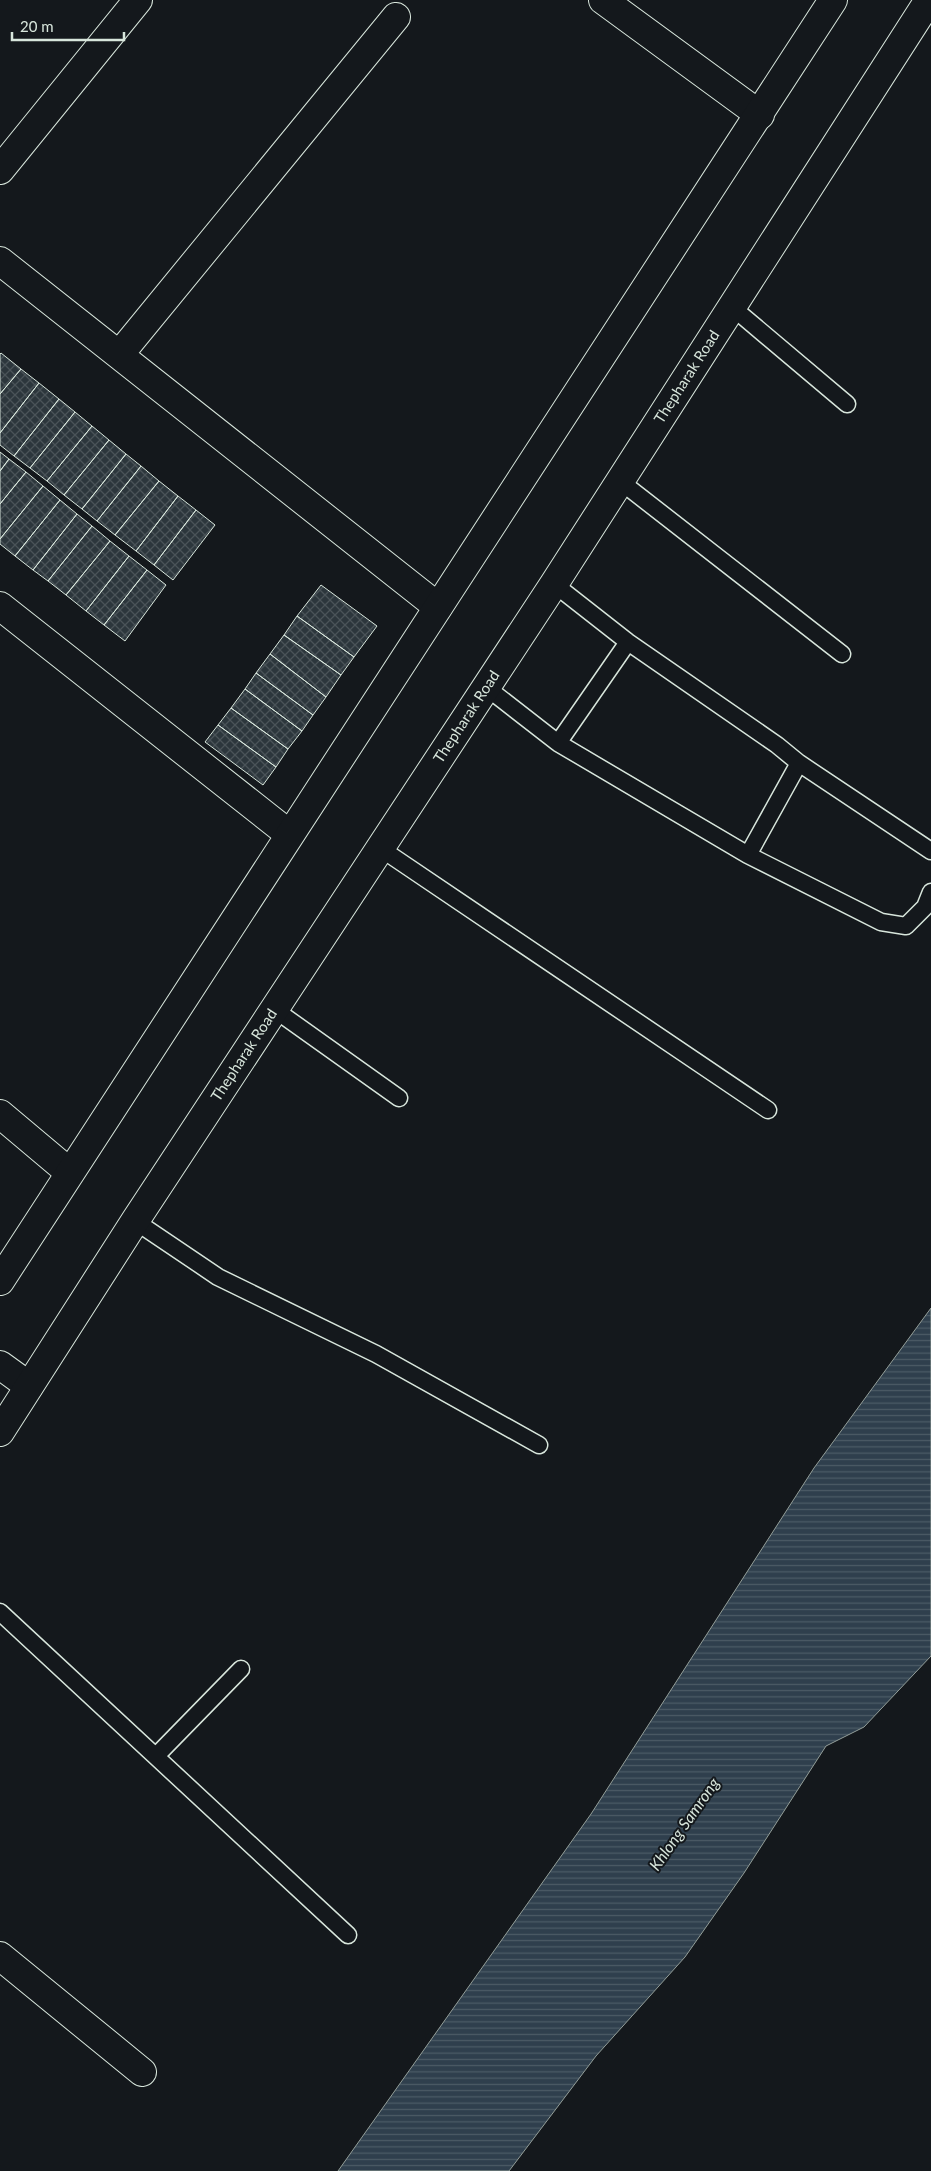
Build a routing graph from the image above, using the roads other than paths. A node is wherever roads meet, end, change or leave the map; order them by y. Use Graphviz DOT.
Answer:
graph roads {
  1 [pos="138,0"];
  2 [pos="603,0"];
  3 [pos="833,0"];
  4 [pos="929,0"];
  5 [pos="396,17"];
  6 [pos="760,115"];
  7 [pos="0,170"];
  8 [pos="0,261"];
  9 [pos="732,307"];
  10 [pos="119,355"];
  11 [pos="847,404"];
  12 [pos="620,481"];
  13 [pos="554,584"];
  14 [pos="0,606"];
  15 [pos="438,607"];
  16 [pos="628,642"];
  17 [pos="842,654"];
  18 [pos="486,687"];
  19 [pos="558,743"];
  20 [pos="800,763"];
  21 [pos="289,834"];
  22 [pos="380,848"];
  23 [pos="931,851"];
  24 [pos="748,855"];
  25 [pos="931,892"];
  26 [pos="274,1009"];
  27 [pos="400,1098"];
  28 [pos="768,1110"];
  29 [pos="0,1114"];
  30 [pos="69,1172"];
  31 [pos="135,1221"];
  32 [pos="0,1281"];
  33 [pos="0,1365"];
  34 [pos="30,1386"];
  35 [pos="0,1432"];
  36 [pos="539,1445"];
  37 [pos="0,1612"];
  38 [pos="241,1670"];
  39 [pos="156,1756"];
  40 [pos="348,1935"];
  41 [pos="0,1956"];
  42 [pos="142,2072"];
  1 -- 7 [label="main road"];
  2 -- 6 [label="main road"];
  3 -- 6 [label="main road"];
  4 -- 9 [label="main road, Thepharak Road"];
  5 -- 10 [label="main road"];
  6 -- 15 [label="main road"];
  8 -- 10 [label="main road"];
  9 -- 11 [label="lane"];
  9 -- 12 [label="main road, Thepharak Road"];
  10 -- 15 [label="main road"];
  12 -- 13 [label="main road, Thepharak Road"];
  12 -- 17 [label="lane"];
  13 -- 16 [label="lane"];
  13 -- 18 [label="main road, Thepharak Road"];
  14 -- 21 [label="main road"];
  15 -- 21 [label="main road"];
  16 -- 19 [label="lane"];
  16 -- 20 [label="lane"];
  18 -- 19 [label="lane"];
  18 -- 22 [label="main road, Thepharak Road"];
  19 -- 24 [label="lane"];
  20 -- 23 [label="lane"];
  20 -- 24 [label="lane"];
  21 -- 30 [label="main road"];
  22 -- 26 [label="main road, Thepharak Road"];
  22 -- 28 [label="lane"];
  24 -- 25 [label="lane"];
  26 -- 27 [label="lane"];
  26 -- 31 [label="main road, Thepharak Road"];
  29 -- 30 [label="main road"];
  30 -- 32 [label="main road"];
  31 -- 34 [label="main road, Thepharak Road"];
  31 -- 36 [label="lane"];
  33 -- 34 [label="main road"];
  34 -- 35 [label="main road, Thepharak Road"];
  37 -- 39 [label="lane"];
  38 -- 39 [label="lane"];
  39 -- 40 [label="lane"];
  41 -- 42 [label="main road"];
}
